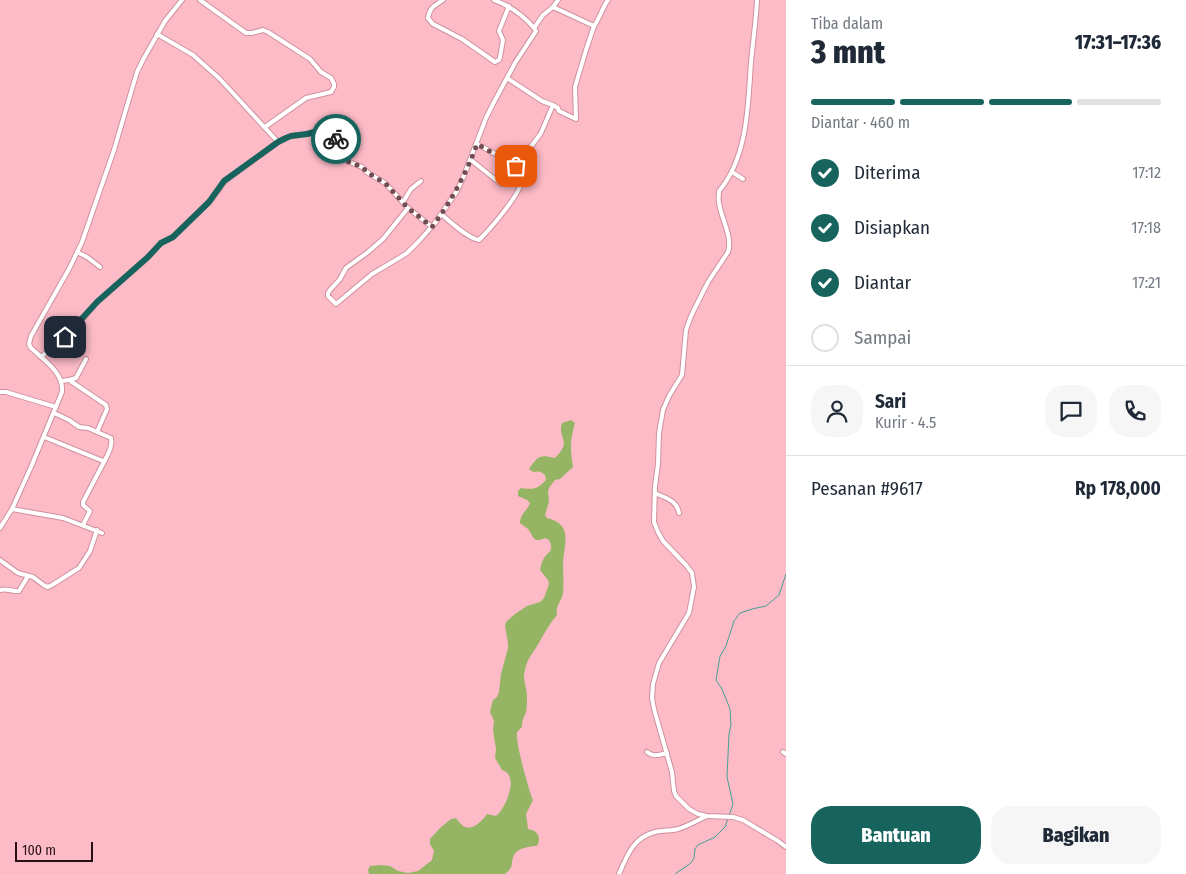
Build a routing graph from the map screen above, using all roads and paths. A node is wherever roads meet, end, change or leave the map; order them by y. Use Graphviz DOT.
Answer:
graph roads {
  1 [pos="182,0"];
  2 [pos="200,0"];
  3 [pos="429,0"];
  4 [pos="443,0"];
  5 [pos="494,0"];
  6 [pos="558,0"];
  7 [pos="608,0"];
  8 [pos="757,0"];
  9 [pos="435,4"];
  10 [pos="509,6"];
  11 [pos="553,7"];
  12 [pos="594,26"];
  13 [pos="534,28"];
  14 [pos="157,34"];
  15 [pos="507,78"];
  16 [pos="553,105"];
  17 [pos="265,127"];
  18 [pos="278,142"];
  19 [pos="477,144"];
  20 [pos="471,160"];
  21 [pos="516,166"];
  22 [pos="732,172"];
  23 [pos="743,178"];
  24 [pos="422,182"];
  25 [pos="501,184"];
  26 [pos="403,202"];
  27 [pos="408,208"];
  28 [pos="441,214"];
  29 [pos="432,227"];
  30 [pos="77,252"];
  31 [pos="100,267"];
  32 [pos="41,358"];
  33 [pos="86,359"];
  34 [pos="69,380"];
  35 [pos="61,381"];
  36 [pos="0,392"];
  37 [pos="56,407"];
  38 [pos="54,413"];
  39 [pos="98,432"];
  40 [pos="44,437"];
  41 [pos="105,460"];
  42 [pos="655,493"];
  43 [pos="12,509"];
  44 [pos="679,513"];
  45 [pos="83,525"];
  46 [pos="0,528"];
  47 [pos="97,530"];
  48 [pos="102,532"];
  49 [pos="0,560"];
  50 [pos="28,576"];
  51 [pos="0,590"];
  52 [pos="647,752"];
  53 [pos="668,753"];
  54 [pos="707,816"];
  55 [pos="786,847"];
  56 [pos="619,874"];
  1 -- 14 [label="street"];
  2 -- 17 [label="street"];
  3 -- 9 [label="street"];
  4 -- 9 [label="street"];
  5 -- 10 [label="street"];
  6 -- 11 [label="street"];
  7 -- 12 [label="street"];
  8 -- 22 [label="street"];
  9 -- 10 [label="street"];
  10 -- 13 [label="street"];
  11 -- 12 [label="street"];
  11 -- 13 [label="street"];
  12 -- 16 [label="street"];
  13 -- 15 [label="street"];
  14 -- 17 [label="street"];
  14 -- 30 [label="street"];
  15 -- 16 [label="street"];
  15 -- 19 [label="street"];
  16 -- 21 [label="street"];
  17 -- 18 [label="street"];
  18 -- 26 [label="street"];
  18 -- 32 [label="street"];
  19 -- 20 [label="street"];
  19 -- 21 [label="street"];
  20 -- 25 [label="street"];
  20 -- 28 [label="street"];
  21 -- 28 [label="street"];
  22 -- 23 [label="street"];
  22 -- 42 [label="street"];
  24 -- 26 [label="street"];
  26 -- 27 [label="street"];
  27 -- 29 [label="street"];
  27 -- 29 [label="street"];
  28 -- 29 [label="street"];
  30 -- 31 [label="street"];
  30 -- 32 [label="street"];
  32 -- 35 [label="street"];
  33 -- 34 [label="street"];
  34 -- 35 [label="street"];
  34 -- 39 [label="street"];
  35 -- 37 [label="street"];
  36 -- 37 [label="street"];
  37 -- 38 [label="street"];
  38 -- 39 [label="street"];
  38 -- 40 [label="street"];
  39 -- 41 [label="street"];
  40 -- 41 [label="street"];
  40 -- 43 [label="street"];
  41 -- 45 [label="street"];
  42 -- 44 [label="street"];
  42 -- 53 [label="street"];
  43 -- 45 [label="street"];
  43 -- 46 [label="street"];
  45 -- 47 [label="street"];
  47 -- 48 [label="street"];
  47 -- 50 [label="street"];
  49 -- 50 [label="street"];
  50 -- 51 [label="street"];
  52 -- 53 [label="street"];
  53 -- 54 [label="street"];
  54 -- 55 [label="street"];
  54 -- 56 [label="street"];
}
